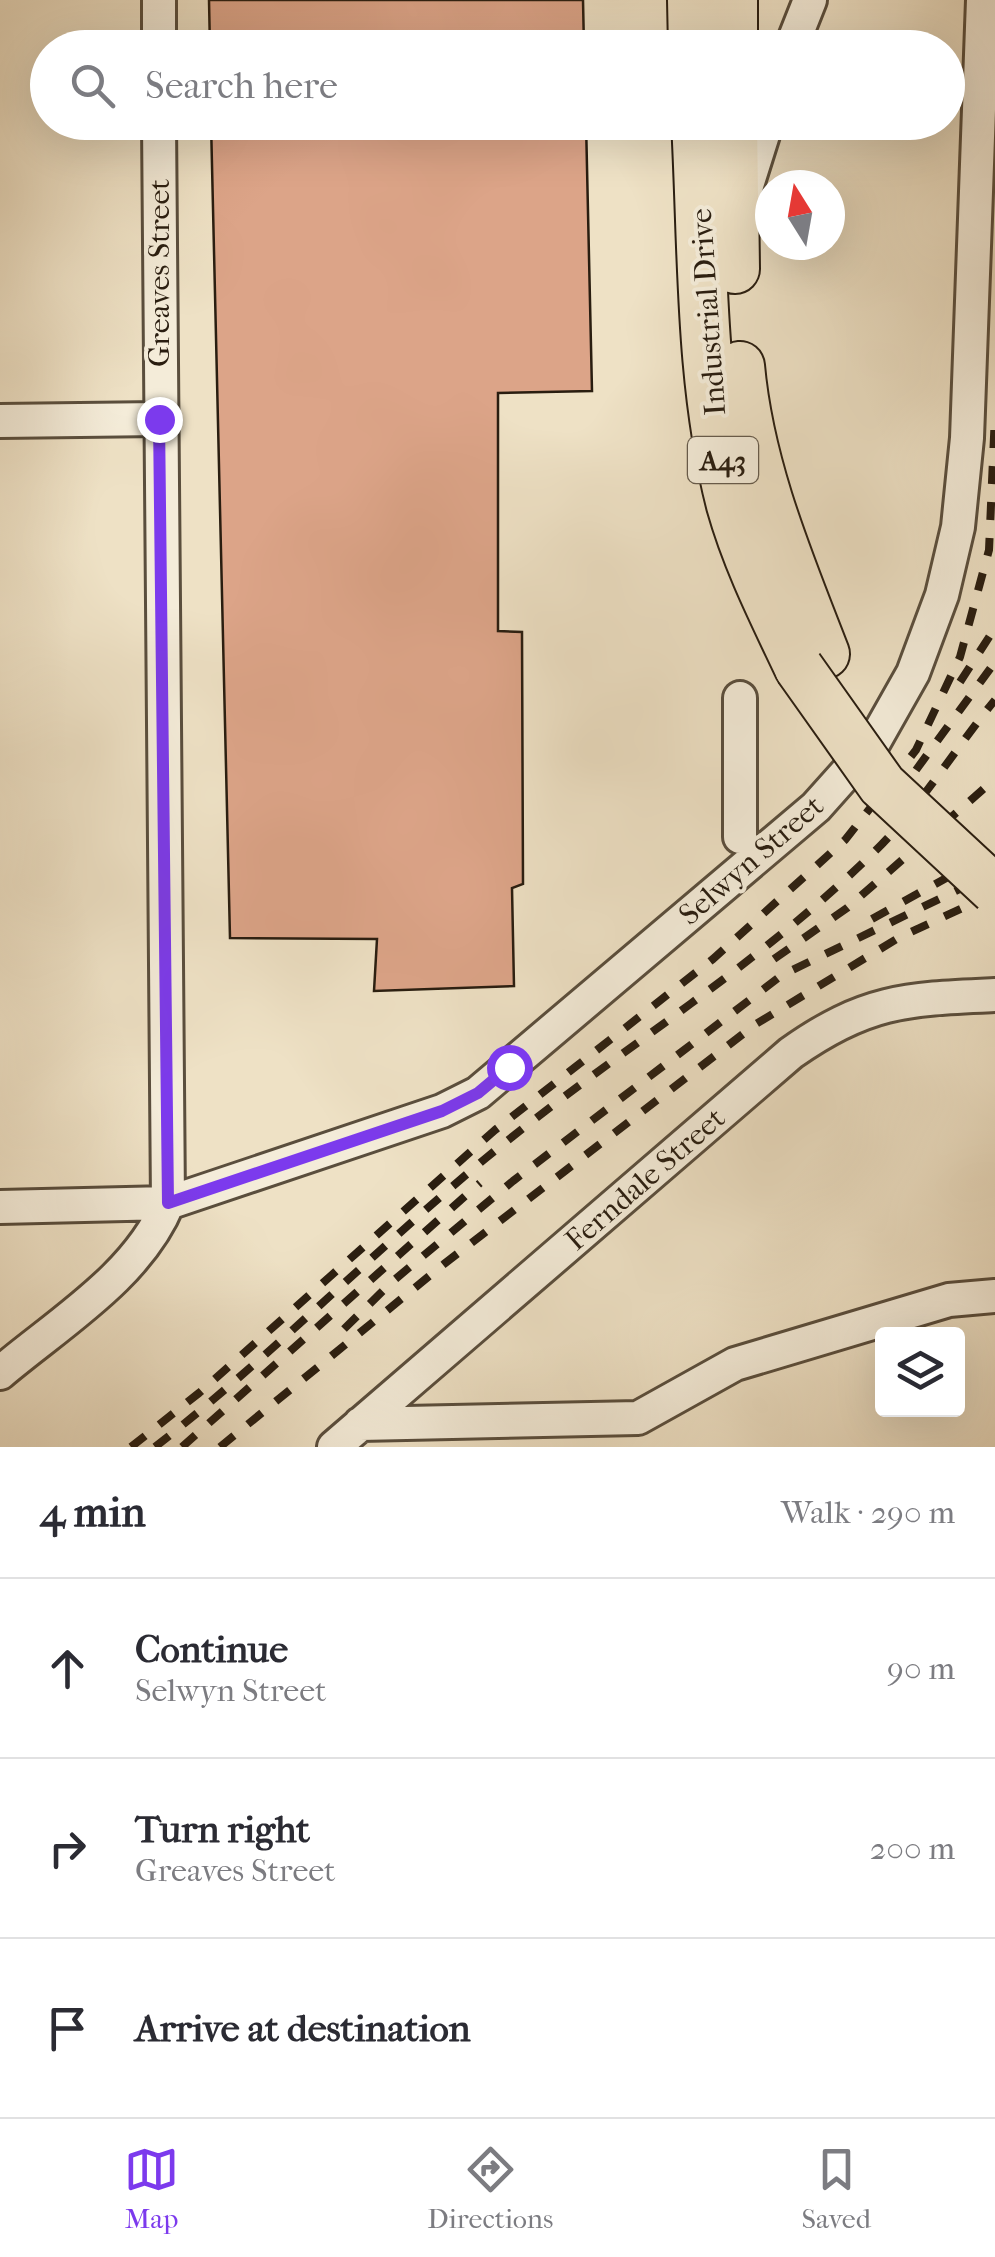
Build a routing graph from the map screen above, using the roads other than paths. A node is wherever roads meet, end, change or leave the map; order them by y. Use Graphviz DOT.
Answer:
graph roads {
  1 [pos="158,0"];
  2 [pos="692,0"];
  3 [pos="733,0"];
  4 [pos="810,0"];
  5 [pos="983,0"];
  6 [pos="158,30"];
  7 [pos="693,30"];
  8 [pos="733,30"];
  9 [pos="798,30"];
  10 [pos="159,140"];
  11 [pos="697,140"];
  12 [pos="734,140"];
  13 [pos="761,140"];
  14 [pos="734,228"];
  15 [pos="159,419"];
  16 [pos="0,421"];
  17 [pos="812,661"];
  18 [pos="740,698"];
  19 [pos="740,838"];
  20 [pos="995,853"];
  21 [pos="995,890"];
  22 [pos="995,994"];
  23 [pos="168,1203"];
  24 [pos="0,1207"];
  25 [pos="995,1296"];
  26 [pos="0,1373"];
  27 [pos="360,1424"];
  28 [pos="334,1447"];
  1 -- 6 [label="street"];
  2 -- 7 [label="highway"];
  3 -- 8 [label="highway"];
  4 -- 9 [label="street"];
  5 -- 23 [label="street, Selwyn Street"];
  10 -- 15 [label="street, Greaves Street"];
  11 -- 17 [label="highway, Industrial Drive / A43"];
  12 -- 14 [label="highway, Industrial Drive / A43"];
  13 -- 14 [label="street"];
  14 -- 17 [label="highway, Industrial Drive / A43"];
  15 -- 16 [label="street"];
  15 -- 23 [label="street, Greaves Street"];
  17 -- 20 [label="highway, Industrial Drive / A43"];
  17 -- 21 [label="highway, Industrial Drive / A43, bridge"];
  18 -- 19 [label="street"];
  22 -- 27 [label="street, Ferndale Street"];
  23 -- 24 [label="street, Selwyn Street"];
  23 -- 26 [label="street"];
  25 -- 27 [label="street"];
  27 -- 28 [label="street, Ferndale Street"];
}
